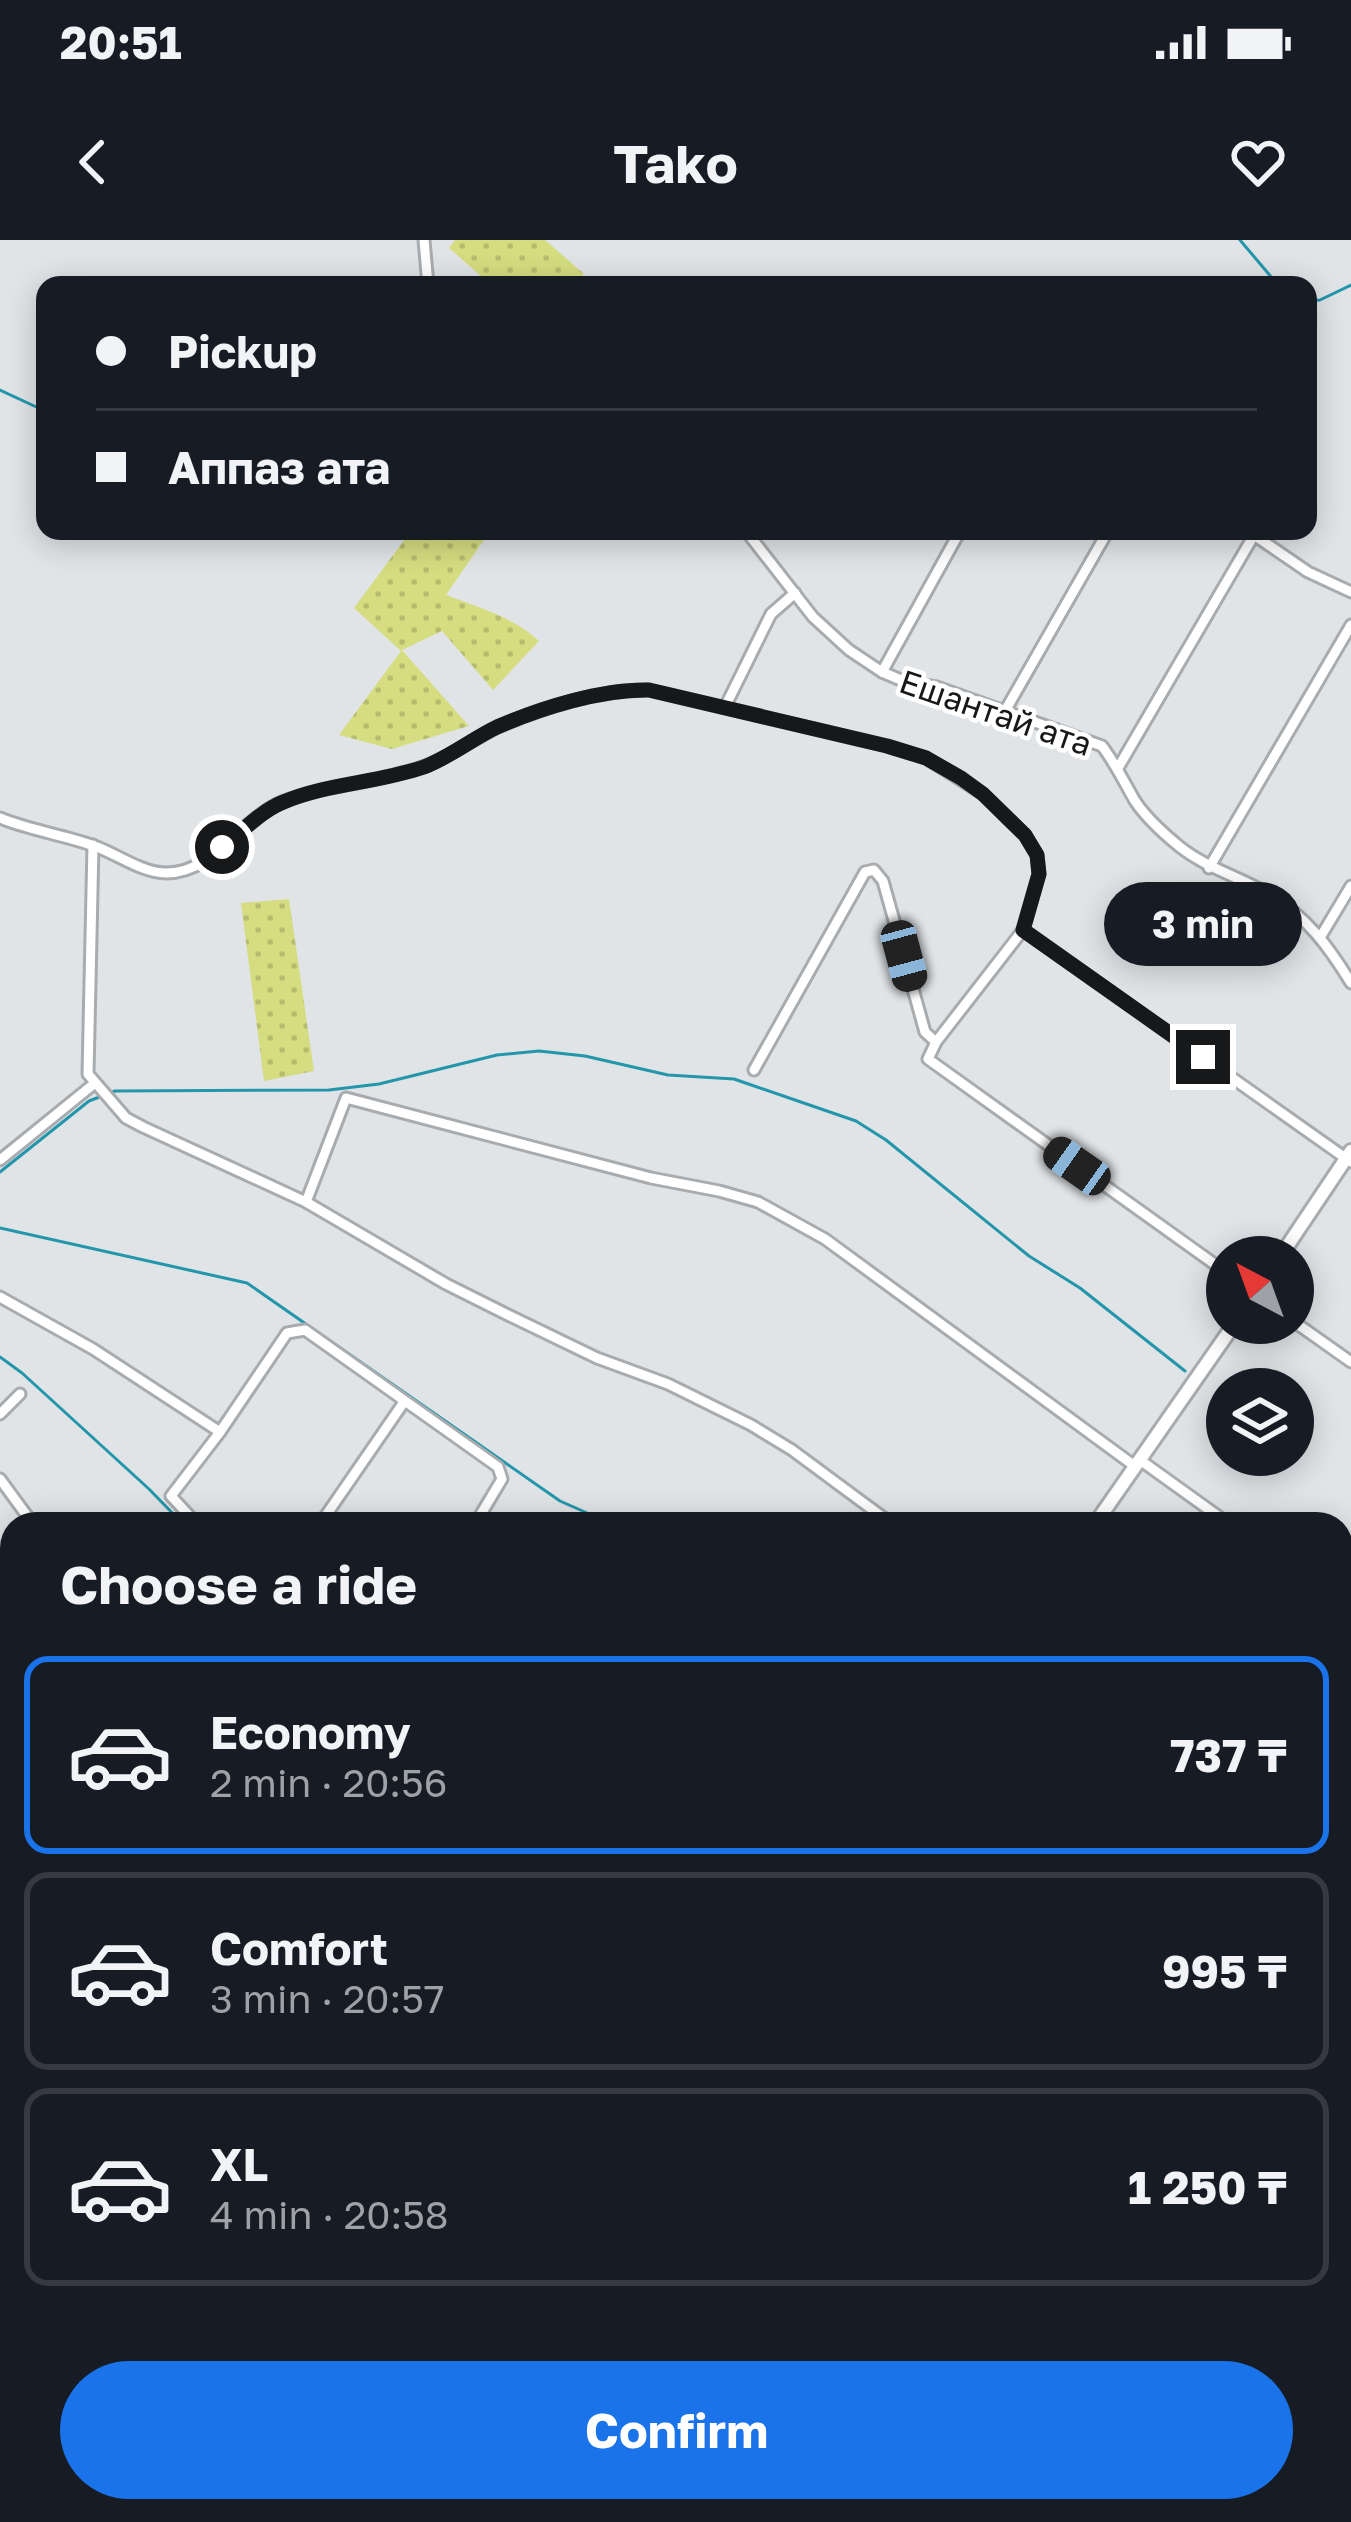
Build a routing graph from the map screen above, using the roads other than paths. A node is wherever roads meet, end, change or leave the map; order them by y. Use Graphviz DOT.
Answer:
graph roads {
  1 [pos="424,240"];
  2 [pos="427,276"];
  3 [pos="753,540"];
  4 [pos="956,540"];
  5 [pos="1103,540"];
  6 [pos="1251,540"];
  7 [pos="1261,540"];
  8 [pos="1351,592"];
  9 [pos="794,593"];
  10 [pos="1351,625"];
  11 [pos="882,672"];
  12 [pos="725,707"];
  13 [pos="1005,711"];
  14 [pos="1118,768"];
  15 [pos="0,818"];
  16 [pos="93,845"];
  17 [pos="1210,868"];
  18 [pos="1351,886"];
  19 [pos="1023,930"];
  20 [pos="1321,936"];
  21 [pos="1351,982"];
  22 [pos="936,1042"];
  23 [pos="754,1070"];
  24 [pos="95,1083"];
  25 [pos="1349,1157"];
  26 [pos="0,1160"];
  27 [pos="306,1202"];
  28 [pos="1294,1236"];
  29 [pos="1206,1259"];
  30 [pos="0,1298"];
  31 [pos="1314,1336"];
  32 [pos="1220,1344"];
  33 [pos="1351,1362"];
  34 [pos="20,1394"];
  35 [pos="404,1402"];
  36 [pos="0,1414"];
  37 [pos="220,1432"];
  38 [pos="1138,1463"];
  39 [pos="0,1480"];
  40 [pos="24,1512"];
  41 [pos="186,1512"];
  42 [pos="328,1512"];
  43 [pos="483,1512"];
  44 [pos="876,1512"];
  45 [pos="1103,1512"];
  46 [pos="1211,1512"];
  1 -- 2 [label="street"];
  3 -- 9 [label="street, Ешантай ата"];
  4 -- 11 [label="street"];
  5 -- 13 [label="street"];
  6 -- 14 [label="street"];
  7 -- 8 [label="street"];
  9 -- 11 [label="street, Ешантай ата"];
  9 -- 12 [label="street"];
  10 -- 17 [label="street"];
  11 -- 13 [label="street, Ешантай ата"];
  12 -- 16 [label="street"];
  12 -- 19 [label="street"];
  13 -- 14 [label="street, Ешантай ата"];
  14 -- 17 [label="street, Ешантай ата"];
  15 -- 16 [label="street"];
  16 -- 24 [label="street"];
  17 -- 20 [label="street, Ешантай ата"];
  18 -- 20 [label="street"];
  19 -- 22 [label="street"];
  19 -- 25 [label="street"];
  20 -- 21 [label="street, Ешантай ата"];
  22 -- 23 [label="street"];
  22 -- 29 [label="street"];
  24 -- 26 [label="street"];
  24 -- 27 [label="street"];
  25 -- 28 [label="main road"];
  27 -- 38 [label="street"];
  27 -- 44 [label="street"];
  30 -- 37 [label="street"];
  31 -- 33 [label="street"];
  32 -- 38 [label="main road"];
  34 -- 36 [label="street"];
  35 -- 37 [label="street"];
  35 -- 42 [label="street"];
  35 -- 43 [label="street"];
  37 -- 41 [label="street"];
  38 -- 45 [label="main road"];
  38 -- 46 [label="street"];
  39 -- 40 [label="street"];
}
